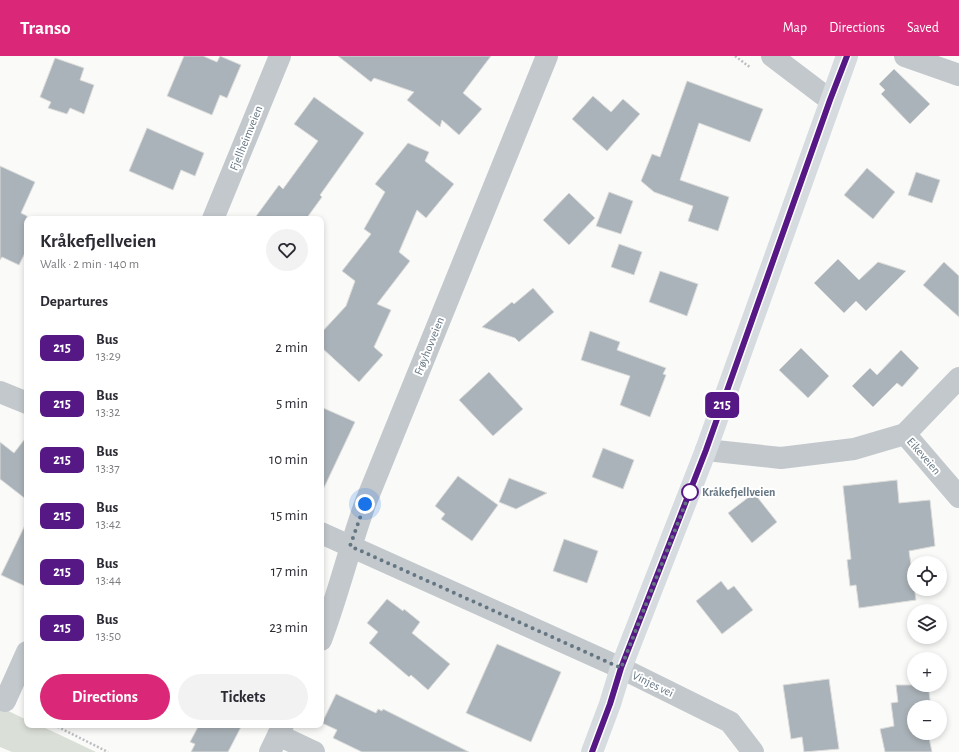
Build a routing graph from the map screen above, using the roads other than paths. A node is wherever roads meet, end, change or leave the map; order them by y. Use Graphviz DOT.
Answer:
graph roads {
  1 [pos="280,56"];
  2 [pos="546,56"];
  3 [pos="772,56"];
  4 [pos="847,56"];
  5 [pos="905,56"];
  6 [pos="959,75"];
  7 [pos="830,100"];
  8 [pos="214,216"];
  9 [pos="959,378"];
  10 [pos="0,392"];
  11 [pos="24,402"];
  12 [pos="905,434"];
  13 [pos="706,450"];
  14 [pos="959,497"];
  15 [pos="324,534"];
  16 [pos="350,546"];
  17 [pos="324,632"];
  18 [pos="24,659"];
  19 [pos="621,668"];
  20 [pos="5,701"];
  21 [pos="277,737"];
  22 [pos="314,752"];
  23 [pos="592,752"];
  24 [pos="753,752"];
  1 -- 8 [label="street, Fjellheimveien"];
  2 -- 16 [label="street, Frøyhovveien"];
  3 -- 7 [label="street"];
  4 -- 7 [label="main road"];
  5 -- 6 [label="street"];
  7 -- 13 [label="main road"];
  9 -- 12 [label="street"];
  10 -- 11 [label="street"];
  12 -- 13 [label="street"];
  12 -- 14 [label="street, Eikeveien"];
  13 -- 19 [label="main road"];
  15 -- 16 [label="street, Vinjes vei"];
  16 -- 17 [label="street, Frøyhovveien"];
  16 -- 19 [label="street, Vinjes vei"];
  18 -- 20 [label="street"];
  19 -- 23 [label="main road"];
  19 -- 24 [label="street, Vinjes vei"];
  21 -- 22 [label="street"];
}
